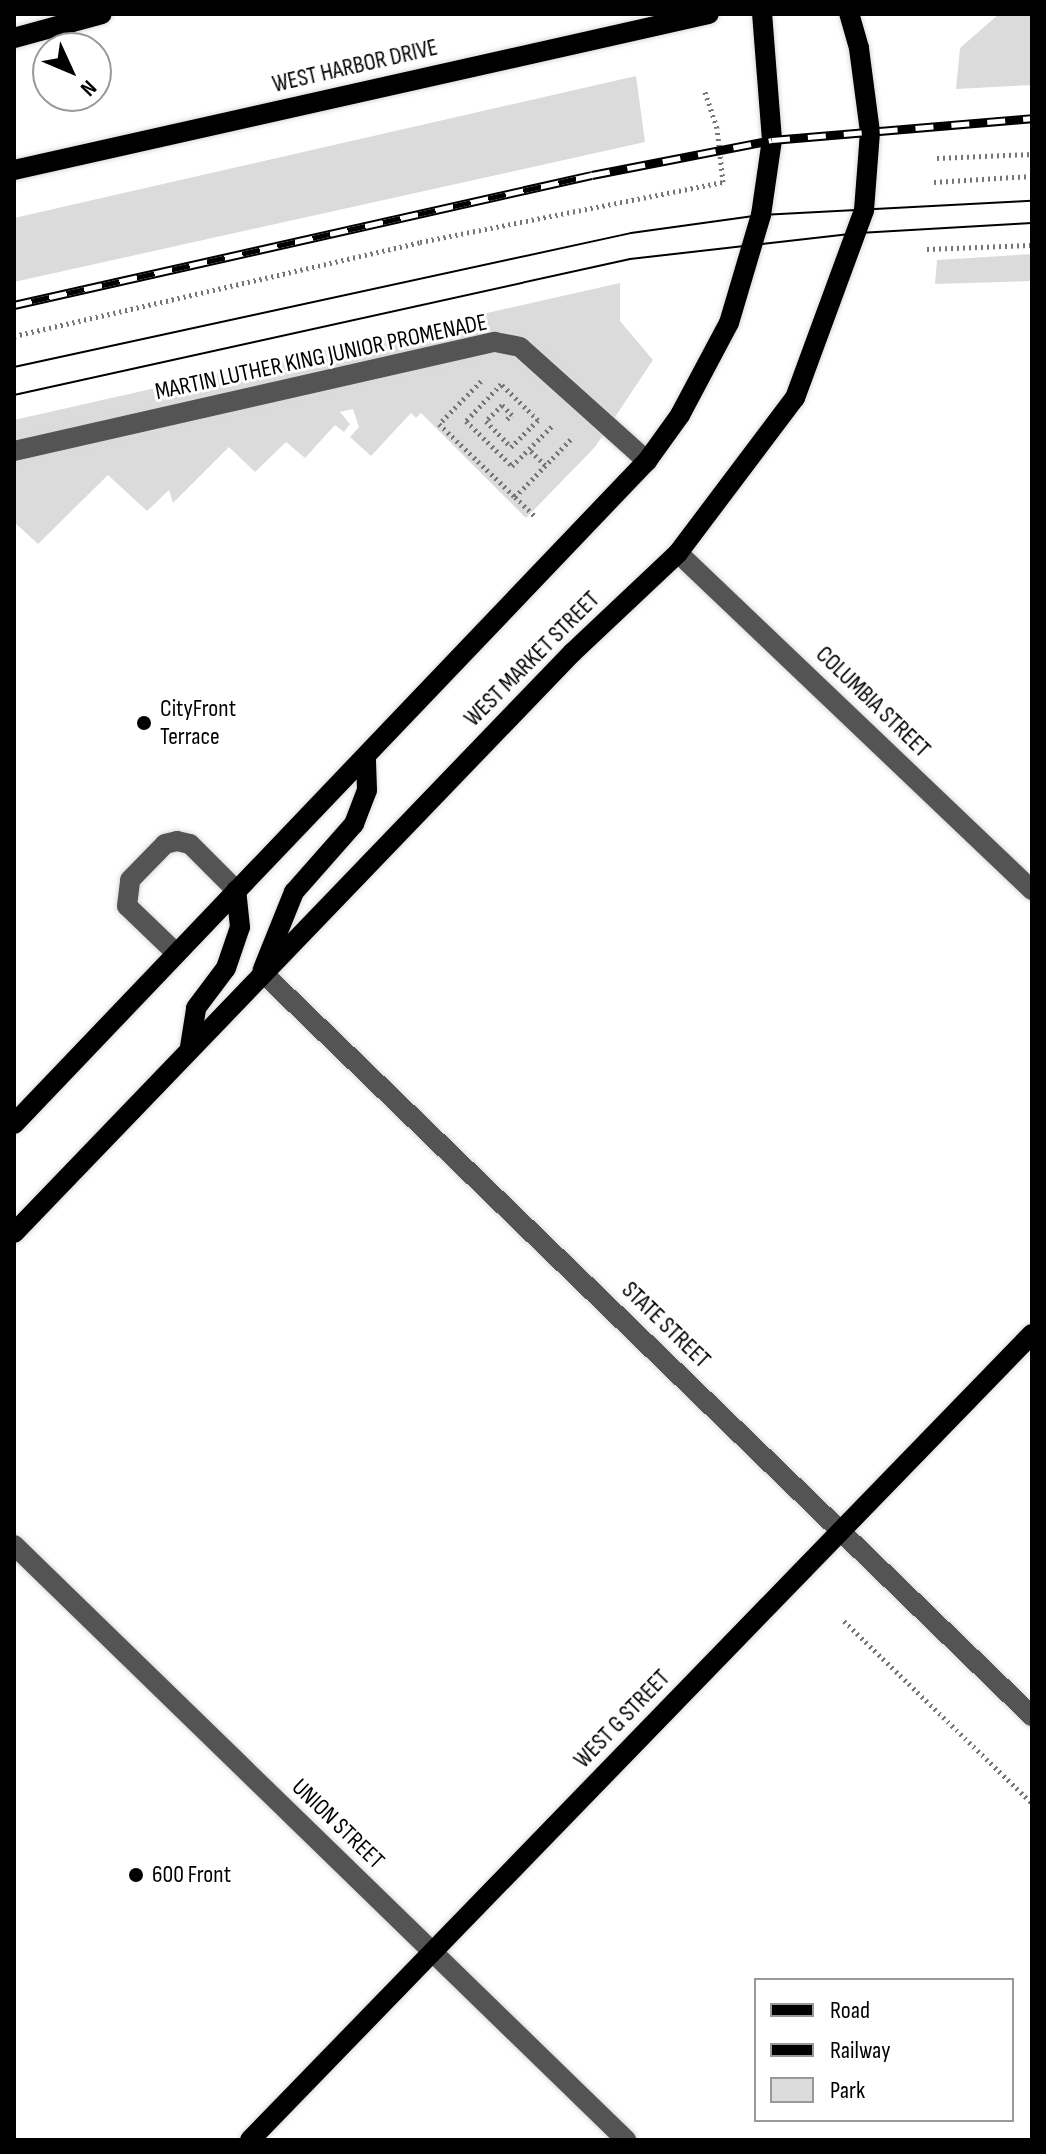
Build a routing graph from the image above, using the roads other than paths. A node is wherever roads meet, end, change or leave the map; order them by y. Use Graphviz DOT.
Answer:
graph roads {
  1 [pos="102,14"];
  2 [pos="709,14"];
  3 [pos="762,14"];
  4 [pos="849,14"];
  5 [pos="14,38"];
  6 [pos="14,170"];
  7 [pos="14,451"];
  8 [pos="647,461"];
  9 [pos="678,553"];
  10 [pos="366,759"];
  11 [pos="236,890"];
  12 [pos="1032,890"];
  13 [pos="175,952"];
  14 [pos="262,972"];
  15 [pos="190,1047"];
  16 [pos="14,1124"];
  17 [pos="14,1233"];
  18 [pos="1032,1334"];
  19 [pos="841,1529"];
  20 [pos="14,1545"];
  21 [pos="1032,1716"];
  22 [pos="432,1952"];
  23 [pos="250,2140"];
  24 [pos="626,2140"];
  1 -- 5 [label="main road"];
  2 -- 6 [label="main road, WEST HARBOR DRIVE"];
  3 -- 8 [label="main road"];
  4 -- 9 [label="main road, WEST MARKET STREET"];
  7 -- 8 [label="street, MARTIN LUTHER KING JUNIOR PROMENADE"];
  8 -- 10 [label="main road"];
  9 -- 12 [label="street, COLUMBIA STREET"];
  9 -- 14 [label="main road, WEST MARKET STREET"];
  10 -- 11 [label="main road"];
  10 -- 14 [label="main road"];
  11 -- 13 [label="main road"];
  11 -- 13 [label="street"];
  11 -- 15 [label="main road"];
  13 -- 16 [label="main road"];
  14 -- 15 [label="main road, WEST MARKET STREET"];
  14 -- 19 [label="street, STATE STREET"];
  15 -- 17 [label="main road, WEST MARKET STREET"];
  18 -- 19 [label="main road, WEST G STREET"];
  19 -- 21 [label="street, STATE STREET"];
  19 -- 22 [label="main road, WEST G STREET"];
  20 -- 22 [label="street, UNION STREET"];
  22 -- 23 [label="main road, WEST G STREET"];
  22 -- 24 [label="street, UNION STREET"];
}
